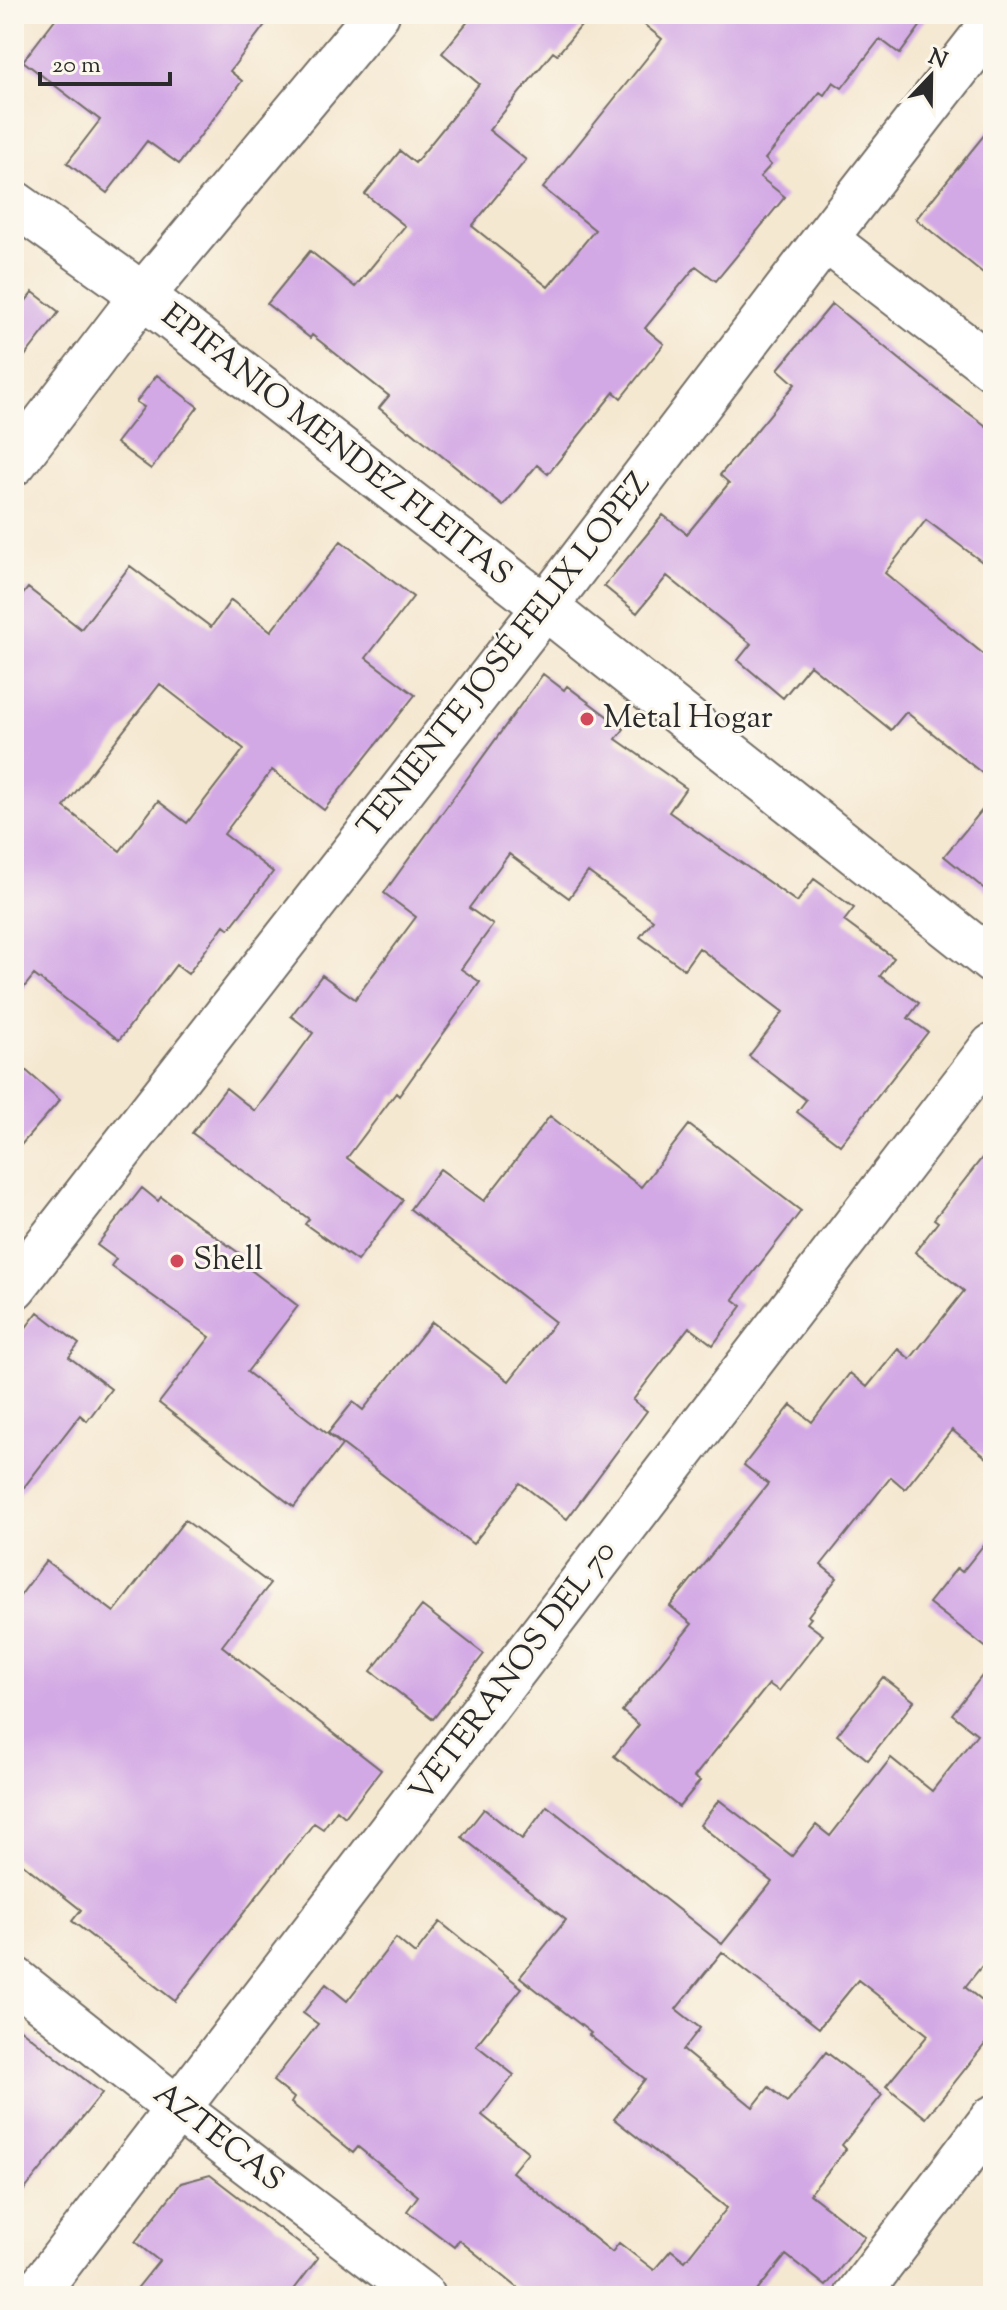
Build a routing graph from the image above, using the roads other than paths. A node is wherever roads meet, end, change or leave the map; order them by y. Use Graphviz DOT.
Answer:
graph roads {
  1 [pos="377,14"];
  2 [pos="993,23"];
  3 [pos="14,203"];
  4 [pos="825,239"];
  5 [pos="142,296"];
  6 [pos="993,368"];
  7 [pos="14,463"];
  8 [pos="545,607"];
  9 [pos="993,962"];
  10 [pos="993,1046"];
  11 [pos="14,1287"];
  12 [pos="14,1979"];
  13 [pos="179,2110"];
  14 [pos="993,2118"];
  15 [pos="34,2296"];
  16 [pos="423,2296"];
  17 [pos="857,2296"];
  1 -- 5 [label="street"];
  2 -- 4 [label="street, TENIENTE JOSÉ FELIX LOPEZ"];
  3 -- 5 [label="street, EPIFANIO MENDEZ FLEITAS"];
  4 -- 6 [label="street"];
  4 -- 8 [label="street, TENIENTE JOSÉ FELIX LOPEZ"];
  5 -- 7 [label="street"];
  5 -- 8 [label="street, EPIFANIO MENDEZ FLEITAS"];
  8 -- 9 [label="street, EPIFANIO MENDEZ FLEITAS"];
  8 -- 11 [label="street, TENIENTE JOSÉ FELIX LOPEZ"];
  10 -- 13 [label="street, VETERANOS DEL 70"];
  12 -- 13 [label="street, AZTECAS"];
  13 -- 15 [label="street, VETERANOS DEL 70"];
  13 -- 16 [label="street, AZTECAS"];
  14 -- 17 [label="street"];
}
